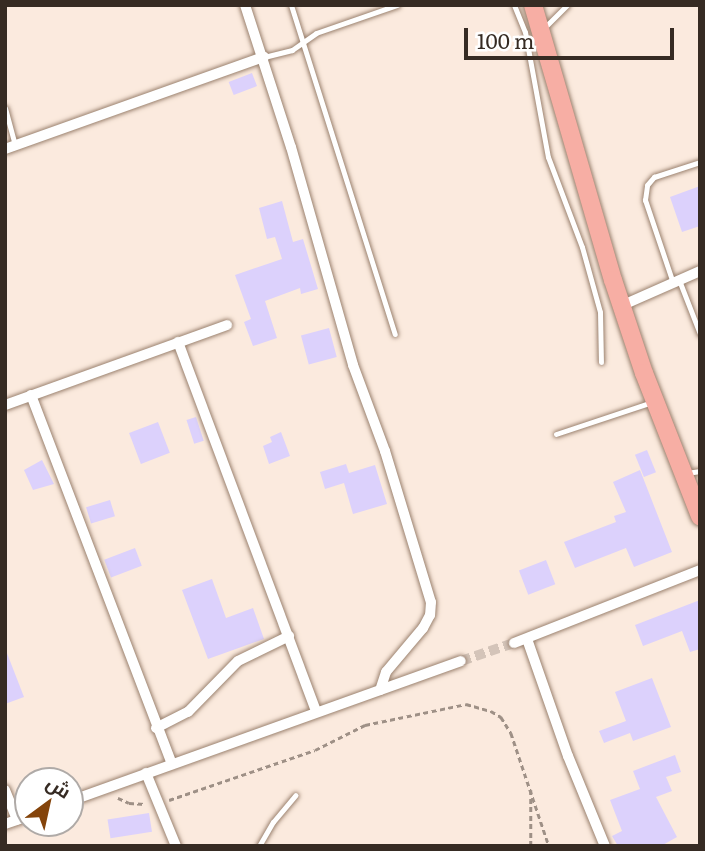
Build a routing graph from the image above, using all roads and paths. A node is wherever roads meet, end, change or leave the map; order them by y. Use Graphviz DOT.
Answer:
graph roads {
  1 [pos="245,5"];
  2 [pos="291,5"];
  3 [pos="397,5"];
  4 [pos="514,5"];
  5 [pos="533,5"];
  6 [pos="567,5"];
  7 [pos="541,31"];
  8 [pos="301,44"];
  9 [pos="264,57"];
  10 [pos="5,108"];
  11 [pos="10,148"];
  12 [pos="700,162"];
  13 [pos="700,271"];
  14 [pos="676,282"];
  15 [pos="623,305"];
  16 [pos="227,325"];
  17 [pos="395,334"];
  18 [pos="700,334"];
  19 [pos="178,342"];
  20 [pos="601,362"];
  21 [pos="31,395"];
  22 [pos="655,401"];
  23 [pos="5,405"];
  24 [pos="556,434"];
  25 [pos="692,472"];
  26 [pos="700,516"];
  27 [pos="700,570"];
  28 [pos="289,636"];
  29 [pos="527,639"];
  30 [pos="514,643"];
  31 [pos="461,661"];
  32 [pos="380,690"];
  33 [pos="316,711"];
  34 [pos="156,728"];
  35 [pos="172,764"];
  36 [pos="146,773"];
  37 [pos="531,786"];
  38 [pos="5,790"];
  39 [pos="100,790"];
  40 [pos="84,795"];
  41 [pos="296,795"];
  42 [pos="159,803"];
  43 [pos="11,822"];
  44 [pos="176,846"];
  45 [pos="259,846"];
  46 [pos="531,846"];
  47 [pos="549,846"];
  48 [pos="605,846"];
  1 -- 9 [label="street"];
  2 -- 8 [label="lane"];
  3 -- 8 [label="lane"];
  4 -- 20 [label="lane"];
  5 -- 7 [label="main road"];
  6 -- 7 [label="lane"];
  7 -- 15 [label="main road"];
  8 -- 9 [label="lane"];
  8 -- 17 [label="lane"];
  9 -- 11 [label="street"];
  9 -- 32 [label="street"];
  10 -- 11 [label="lane"];
  12 -- 14 [label="lane"];
  13 -- 14 [label="street"];
  14 -- 15 [label="street"];
  14 -- 18 [label="lane"];
  15 -- 22 [label="main road"];
  16 -- 19 [label="street"];
  19 -- 21 [label="street"];
  19 -- 28 [label="street"];
  21 -- 23 [label="street"];
  21 -- 34 [label="street"];
  22 -- 24 [label="lane"];
  22 -- 25 [label="main road"];
  25 -- 26 [label="main road"];
  27 -- 29 [label="street"];
  28 -- 33 [label="street"];
  28 -- 34 [label="street"];
  29 -- 30 [label="street"];
  29 -- 48 [label="street"];
  31 -- 32 [label="street"];
  32 -- 33 [label="street"];
  33 -- 35 [label="street"];
  34 -- 35 [label="street"];
  35 -- 36 [label="street"];
  36 -- 39 [label="street"];
  36 -- 42 [label="street"];
  37 -- 42 [label="path"];
  37 -- 46 [label="path"];
  37 -- 47 [label="path"];
  38 -- 43 [label="street"];
  39 -- 40 [label="street"];
  39 -- 42 [label="path"];
  41 -- 45 [label="lane"];
  42 -- 44 [label="street"];
}
